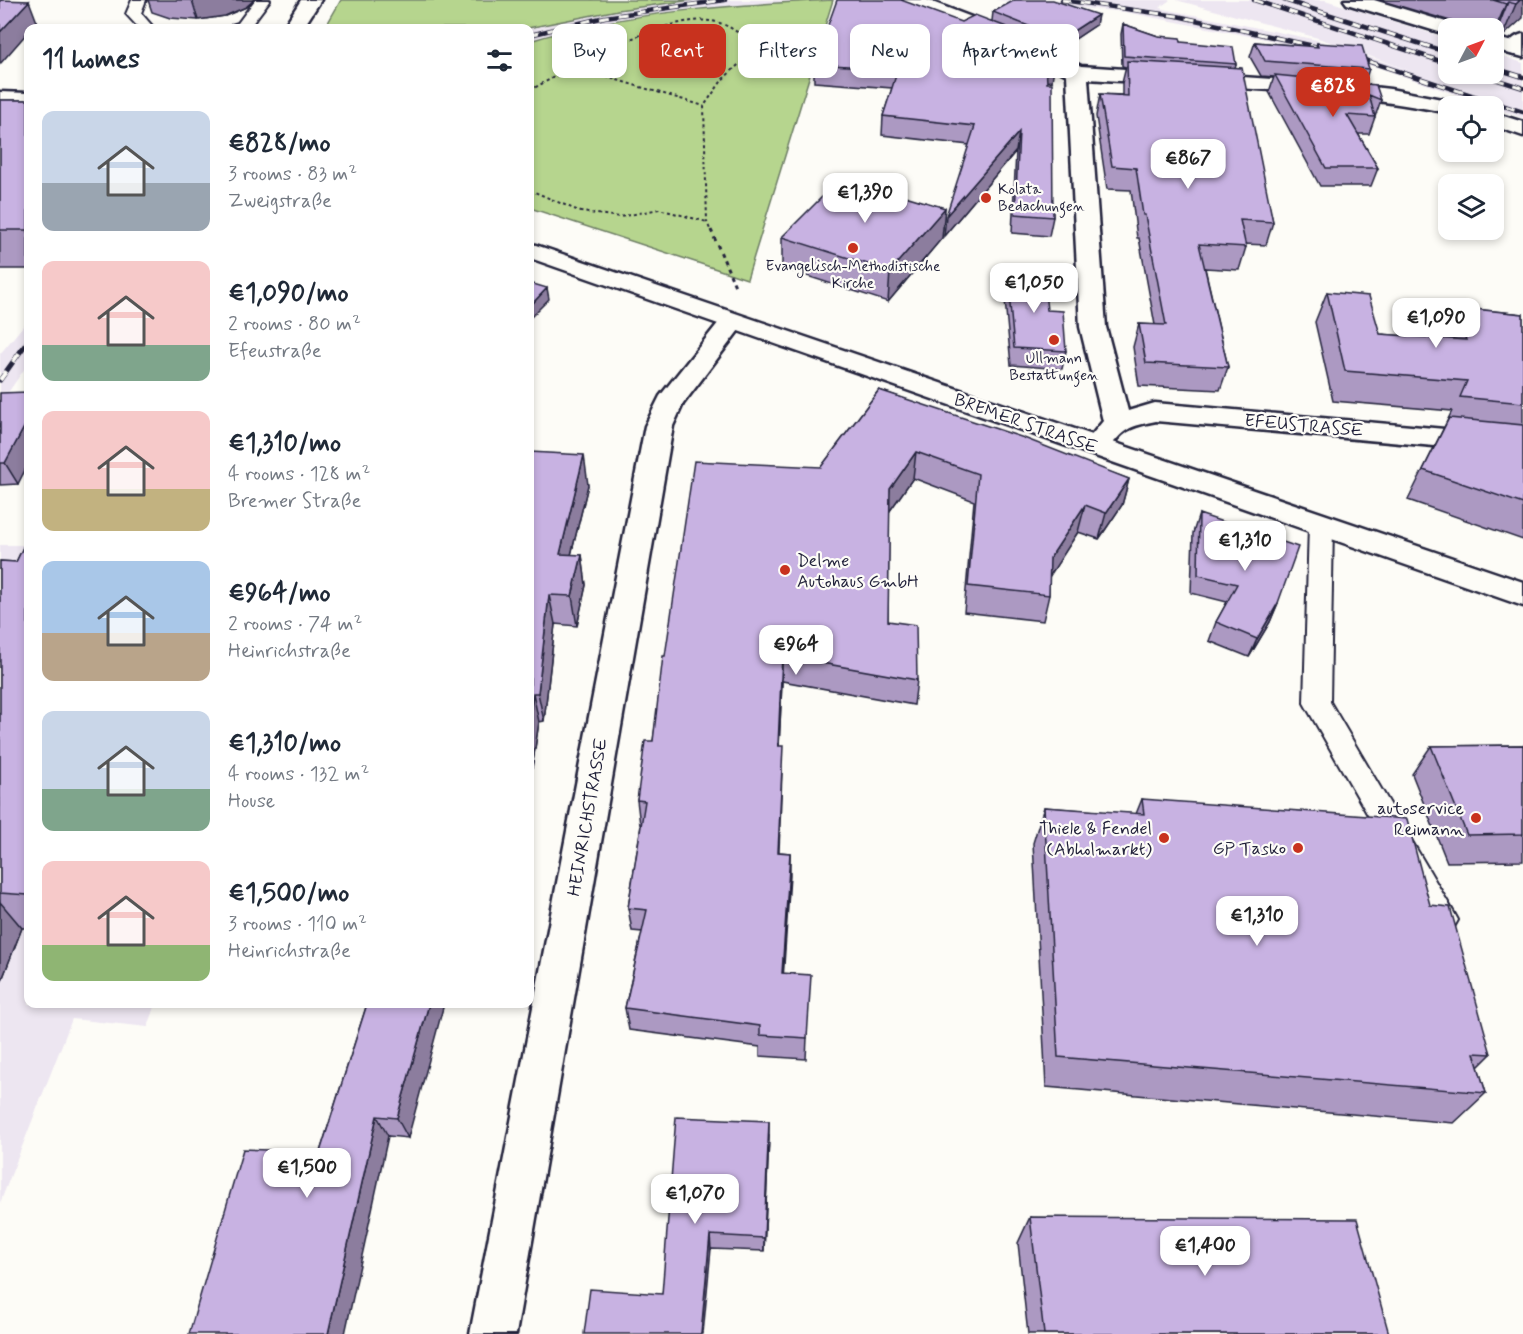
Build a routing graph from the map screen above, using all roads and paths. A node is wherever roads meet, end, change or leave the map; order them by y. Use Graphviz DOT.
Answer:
graph roads {
  1 [pos="139,0"];
  2 [pos="263,0"];
  3 [pos="311,0"];
  4 [pos="1354,0"];
  5 [pos="912,1"];
  6 [pos="138,24"];
  7 [pos="245,24"];
  8 [pos="296,24"];
  9 [pos="972,24"];
  10 [pos="1438,26"];
  11 [pos="627,43"];
  12 [pos="1504,45"];
  13 [pos="1520,47"];
  14 [pos="1079,72"];
  15 [pos="555,78"];
  16 [pos="613,78"];
  17 [pos="1078,78"];
  18 [pos="534,88"];
  19 [pos="0,98"];
  20 [pos="24,99"];
  21 [pos="1438,104"];
  22 [pos="704,106"];
  23 [pos="1504,122"];
  24 [pos="1523,129"];
  25 [pos="534,192"];
  26 [pos="707,222"];
  27 [pos="534,251"];
  28 [pos="732,322"];
  29 [pos="1117,423"];
  30 [pos="1523,445"];
  31 [pos="1096,447"];
  32 [pos="1321,524"];
  33 [pos="1523,594"];
  34 [pos="1443,920"];
  35 [pos="493,1334"];
  1 -- 6 [label="lane"];
  2 -- 7 [label="lane"];
  3 -- 8 [label="street"];
  4 -- 10 [label="street"];
  5 -- 9 [label="street"];
  11 -- 22 [label="path"];
  12 -- 13 [label="street"];
  14 -- 21 [label="street"];
  15 -- 18 [label="path"];
  16 -- 22 [label="path"];
  17 -- 29 [label="street"];
  19 -- 20 [label="street"];
  22 -- 26 [label="path"];
  23 -- 24 [label="street"];
  25 -- 26 [label="path"];
  26 -- 28 [label="path"];
  27 -- 28 [label="street, BREMER STRASSE"];
  28 -- 31 [label="street, BREMER STRASSE"];
  28 -- 35 [label="street, HEINRICHSTRASSE"];
  29 -- 30 [label="street, EFEUSTRASSE"];
  29 -- 31 [label="street"];
  31 -- 32 [label="street, BREMER STRASSE"];
  32 -- 33 [label="street, BREMER STRASSE"];
  32 -- 34 [label="lane"];
}
